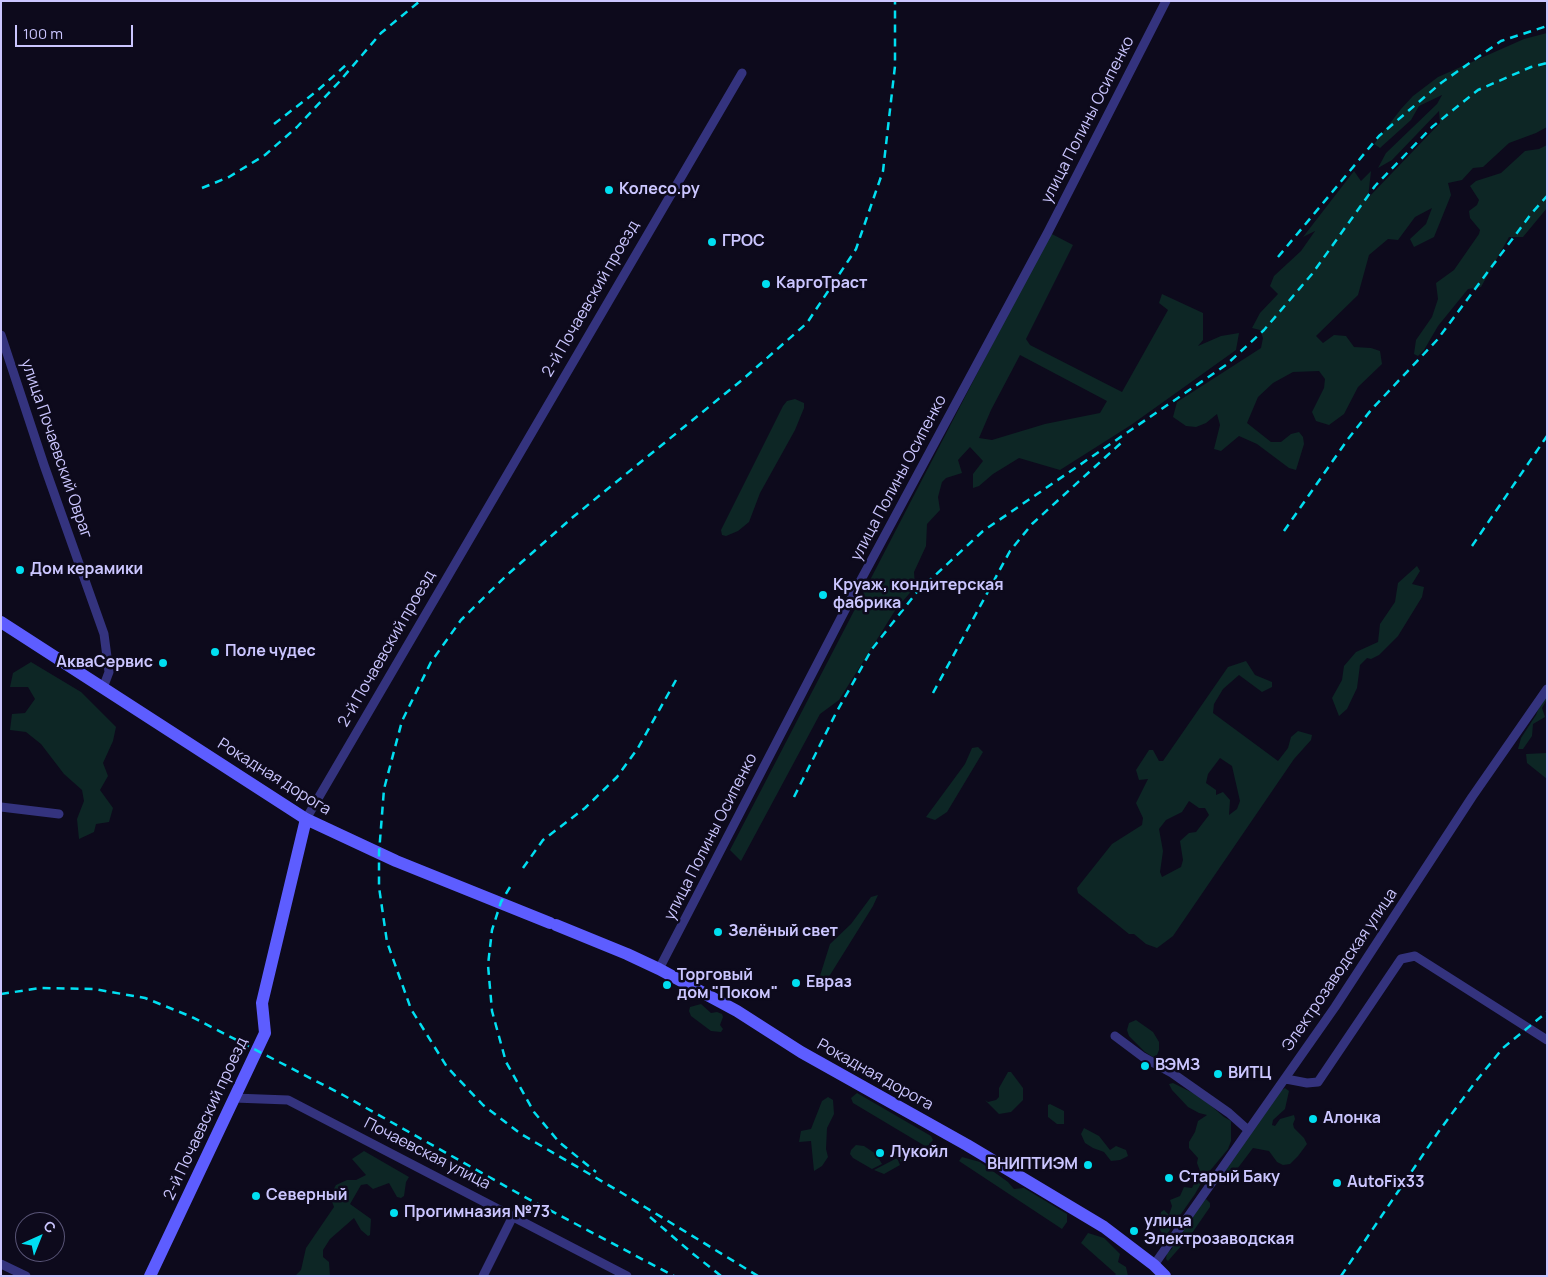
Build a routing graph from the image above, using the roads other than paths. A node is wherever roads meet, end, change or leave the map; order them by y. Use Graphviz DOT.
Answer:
graph roads {
  1 [pos="1166,1"];
  2 [pos="742,73"];
  3 [pos="1,335"];
  4 [pos="1,622"];
  5 [pos="103,688"];
  6 [pos="1547,689"];
  7 [pos="1,807"];
  8 [pos="58,814"];
  9 [pos="306,819"];
  10 [pos="659,969"];
  11 [pos="1115,1036"];
  12 [pos="1547,1040"];
  13 [pos="1286,1079"];
  14 [pos="234,1098"];
  15 [pos="1248,1130"];
  16 [pos="514,1216"];
  17 [pos="1,1264"];
  18 [pos="1154,1265"];
  19 [pos="26,1276"];
  20 [pos="150,1276"];
  21 [pos="483,1276"];
  22 [pos="627,1276"];
  23 [pos="1146,1276"];
  24 [pos="1165,1276"];
  1 -- 10 [label="street, улица Полины Осипенко"];
  2 -- 9 [label="street, 2-й Почаевский проезд"];
  3 -- 5 [label="street, улица Почаевский Овраг"];
  4 -- 5 [label="main road, Рокадная дорога"];
  5 -- 9 [label="main road, Рокадная дорога"];
  6 -- 13 [label="street, Электрозаводская улица"];
  7 -- 8 [label="street"];
  9 -- 10 [label="main road, Рокадная дорога"];
  9 -- 14 [label="main road, 2-й Почаевский проезд"];
  10 -- 18 [label="main road, Рокадная дорога"];
  11 -- 15 [label="street"];
  12 -- 13 [label="street"];
  13 -- 15 [label="street, Электрозаводская улица"];
  14 -- 16 [label="street, Почаевская улица"];
  14 -- 20 [label="main road, 2-й Почаевский проезд"];
  15 -- 18 [label="street, Электрозаводская улица"];
  16 -- 21 [label="street"];
  16 -- 22 [label="street, Почаевская улица"];
  17 -- 19 [label="street"];
  18 -- 23 [label="main road"];
  18 -- 24 [label="main road, Рокадная дорога"];
}
